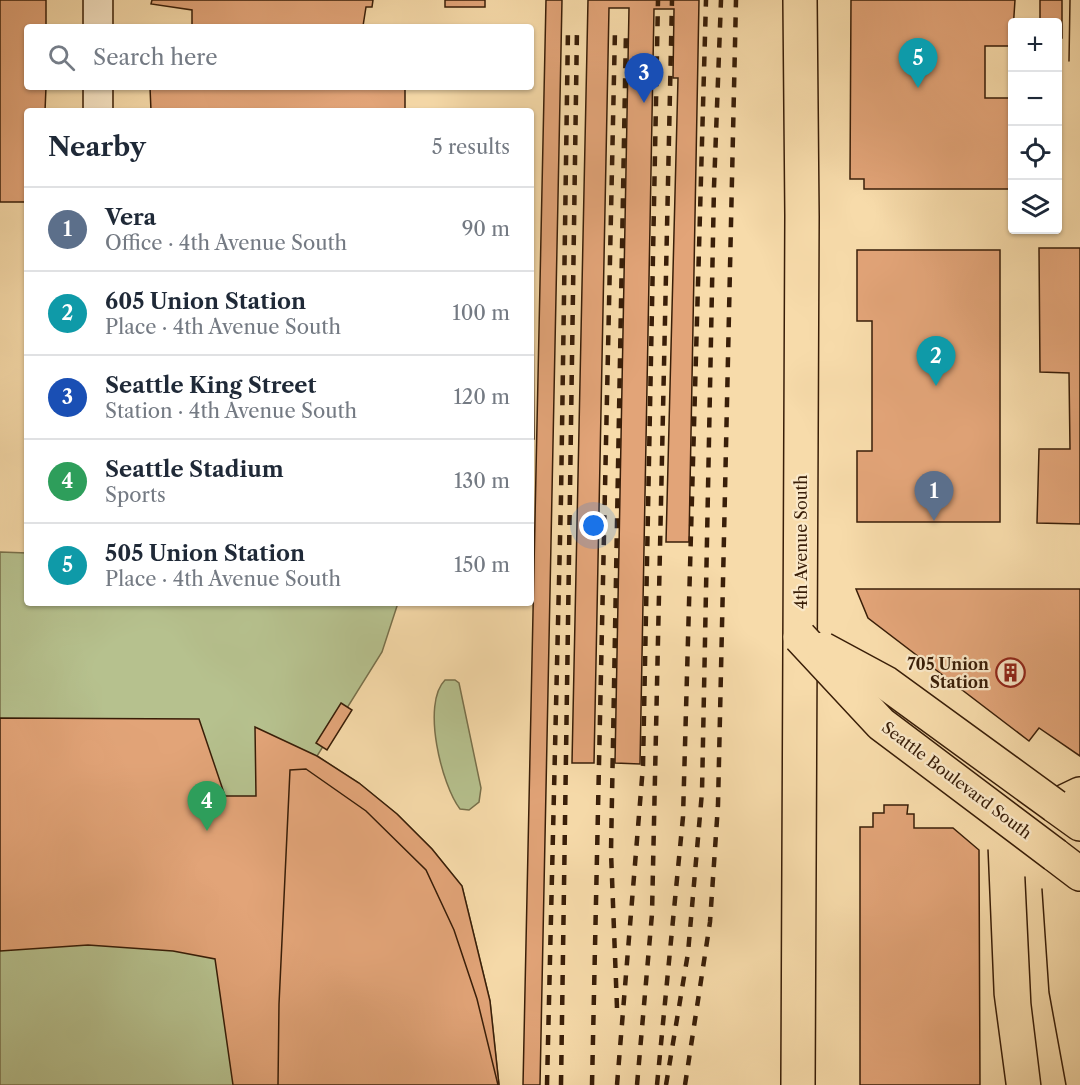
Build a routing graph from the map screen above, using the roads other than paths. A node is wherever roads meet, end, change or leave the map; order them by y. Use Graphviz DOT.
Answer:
graph roads {
  1 [pos="98,0"];
  2 [pos="800,0"];
  3 [pos="98,24"];
  4 [pos="98,90"];
  5 [pos="98,108"];
  6 [pos="800,637"];
  7 [pos="1072,808"];
  8 [pos="1080,874"];
  9 [pos="798,1085"];
  1 -- 3 [label="street"];
  2 -- 6 [label="main road, 4th Avenue South"];
  4 -- 5 [label="street"];
  6 -- 7 [label="main road, bridge"];
  6 -- 8 [label="main road, Seattle Boulevard South, bridge"];
  6 -- 9 [label="main road, 4th Avenue South"];
}
